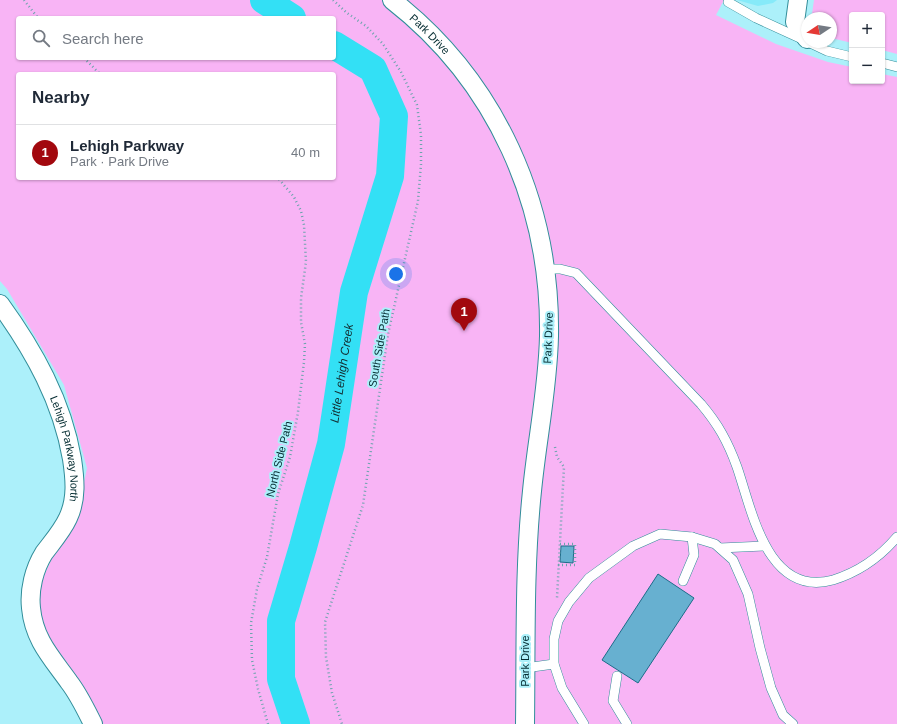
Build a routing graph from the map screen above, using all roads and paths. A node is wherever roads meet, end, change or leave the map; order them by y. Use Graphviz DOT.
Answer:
graph roads {
  1 [pos="24,0"];
  2 [pos="333,0"];
  3 [pos="392,0"];
  4 [pos="798,0"];
  5 [pos="728,2"];
  6 [pos="36,16"];
  7 [pos="801,31"];
  8 [pos="801,38"];
  9 [pos="822,48"];
  10 [pos="849,55"];
  11 [pos="86,60"];
  12 [pos="885,64"];
  13 [pos="897,67"];
  14 [pos="98,72"];
  15 [pos="280,180"];
  16 [pos="546,269"];
  17 [pos="0,304"];
  18 [pos="539,435"];
  19 [pos="692,537"];
  20 [pos="897,537"];
  21 [pos="559,544"];
  22 [pos="764,546"];
  23 [pos="720,548"];
  24 [pos="558,565"];
  25 [pos="683,582"];
  26 [pos="562,613"];
  27 [pos="554,664"];
  28 [pos="525,668"];
  29 [pos="618,676"];
  30 [pos="93,724"];
  31 [pos="268,724"];
  32 [pos="342,724"];
  33 [pos="525,724"];
  34 [pos="584,724"];
  35 [pos="627,724"];
  36 [pos="793,724"];
  1 -- 6 [label="path"];
  2 -- 32 [label="path, South Side Path"];
  3 -- 16 [label="street, Park Drive"];
  4 -- 7 [label="street"];
  5 -- 8 [label="lane"];
  9 -- 10 [label="lane"];
  11 -- 14 [label="path"];
  12 -- 13 [label="lane"];
  15 -- 31 [label="path, North Side Path"];
  16 -- 18 [label="street, Park Drive"];
  16 -- 22 [label="lane"];
  17 -- 30 [label="street, Lehigh Parkway North"];
  18 -- 21 [label="path"];
  18 -- 28 [label="street, Park Drive"];
  19 -- 23 [label="lane"];
  19 -- 25 [label="lane"];
  19 -- 26 [label="lane"];
  20 -- 22 [label="lane"];
  21 -- 24 [label="path"];
  21 -- 24 [label="path"];
  22 -- 23 [label="lane"];
  23 -- 36 [label="lane"];
  24 -- 26 [label="path"];
  26 -- 27 [label="lane"];
  27 -- 28 [label="lane"];
  27 -- 34 [label="lane"];
  28 -- 33 [label="street, Park Drive"];
  29 -- 35 [label="lane"];
}
